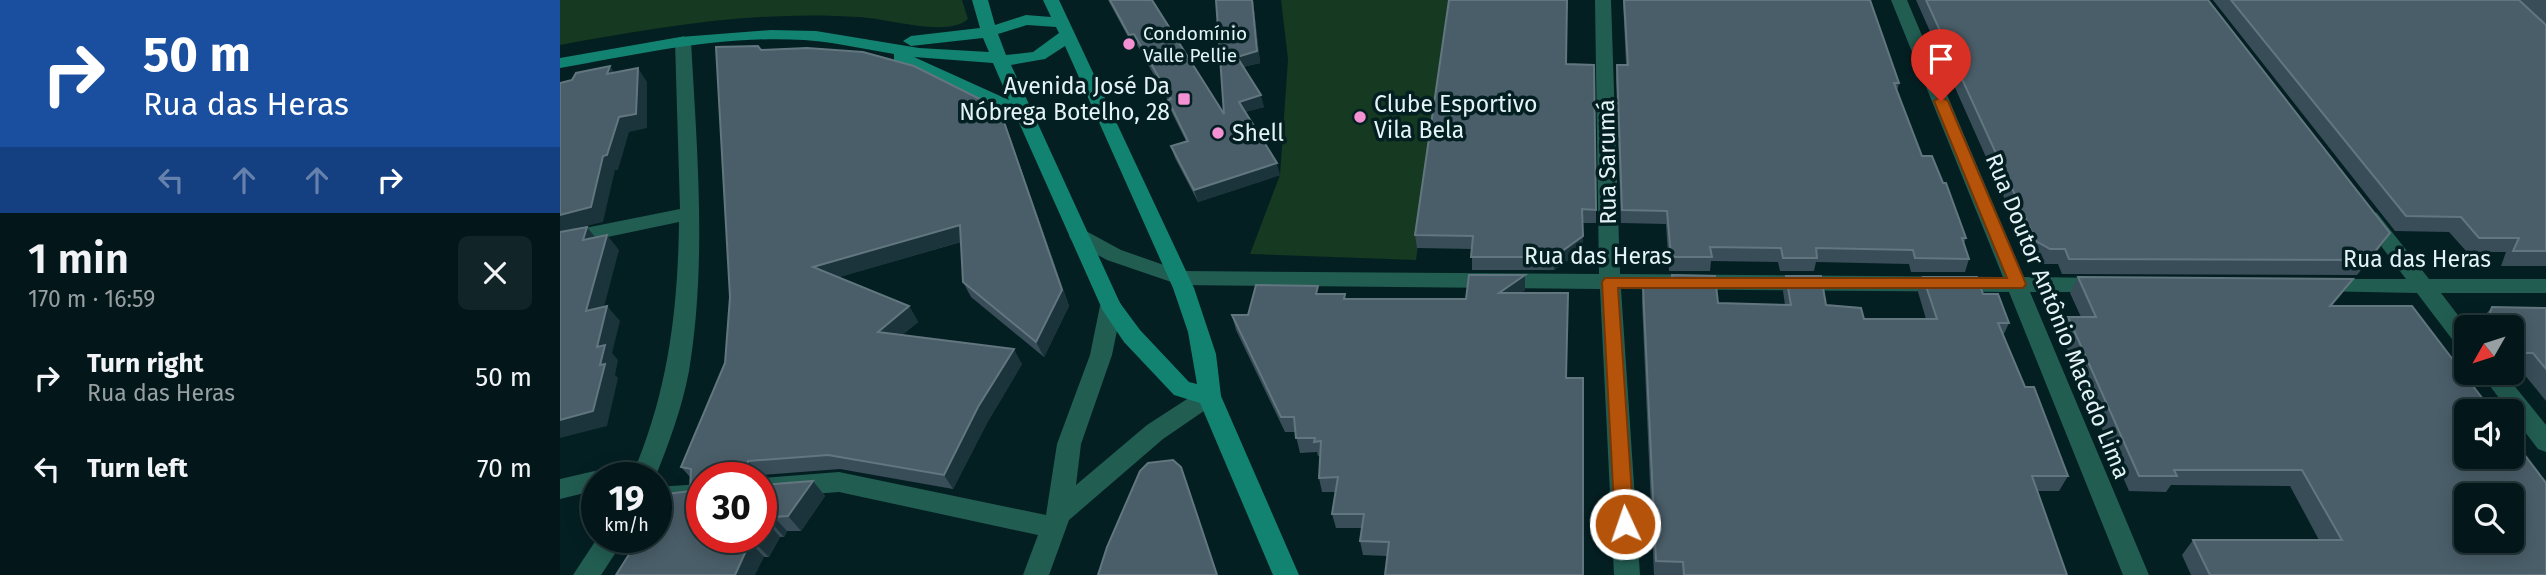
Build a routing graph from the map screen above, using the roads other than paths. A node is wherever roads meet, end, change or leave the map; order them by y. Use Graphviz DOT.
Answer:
graph roads {
  1 [pos="980,0"];
  2 [pos="1051,0"];
  3 [pos="1603,0"];
  4 [pos="1899,0"];
  5 [pos="1064,28"];
  6 [pos="989,32"];
  7 [pos="683,41"];
  8 [pos="874,44"];
  9 [pos="895,49"];
  10 [pos="999,58"];
  11 [pos="560,63"];
  12 [pos="1024,113"];
  13 [pos="2355,198"];
  14 [pos="690,214"];
  15 [pos="1079,236"];
  16 [pos="560,240"];
  17 [pos="1180,278"];
  18 [pos="1610,282"];
  19 [pos="2018,284"];
  20 [pos="2120,285"];
  21 [pos="2295,285"];
  22 [pos="2422,286"];
  23 [pos="2546,286"];
  24 [pos="1111,306"];
  25 [pos="2454,326"];
  26 [pos="2501,385"];
  27 [pos="1209,396"];
  28 [pos="2546,442"];
  29 [pos="649,462"];
  30 [pos="581,484"];
  31 [pos="777,487"];
  32 [pos="560,489"];
  33 [pos="1057,521"];
  34 [pos="602,553"];
  35 [pos="586,575"];
  36 [pos="1036,575"];
  37 [pos="1286,575"];
  38 [pos="1628,575"];
  39 [pos="2136,575"];
  1 -- 6 [label="main road"];
  2 -- 5 [label="main road"];
  3 -- 18 [label="street, Rua Sarumá"];
  4 -- 19 [label="street, Rua Doutor Antônio Macedo Lima"];
  5 -- 6 [label="main road"];
  5 -- 10 [label="main road"];
  5 -- 17 [label="main road"];
  6 -- 8 [label="main road"];
  6 -- 10 [label="main road"];
  7 -- 8 [label="main road"];
  7 -- 11 [label="main road"];
  7 -- 14 [label="street"];
  8 -- 9 [label="main road"];
  9 -- 10 [label="main road"];
  9 -- 12 [label="main road"];
  10 -- 12 [label="main road"];
  12 -- 15 [label="main road"];
  13 -- 22 [label="street"];
  14 -- 16 [label="street"];
  14 -- 29 [label="street"];
  15 -- 17 [label="street, Rua das Heras"];
  15 -- 24 [label="main road"];
  17 -- 18 [label="street, Rua das Heras"];
  17 -- 27 [label="main road"];
  18 -- 19 [label="street, Rua das Heras"];
  18 -- 38 [label="street, Rua Sarumá"];
  19 -- 20 [label="street, Rua das Heras"];
  19 -- 39 [label="street, Rua Doutor Antônio Macedo Lima"];
  21 -- 22 [label="street, Rua das Heras"];
  22 -- 23 [label="street, Rua das Heras"];
  22 -- 25 [label="street"];
  24 -- 27 [label="main road"];
  24 -- 33 [label="street"];
  26 -- 28 [label="street"];
  27 -- 33 [label="street"];
  27 -- 37 [label="main road"];
  30 -- 32 [label="street"];
  31 -- 33 [label="street"];
  33 -- 36 [label="street"];
  34 -- 35 [label="street"];
}
